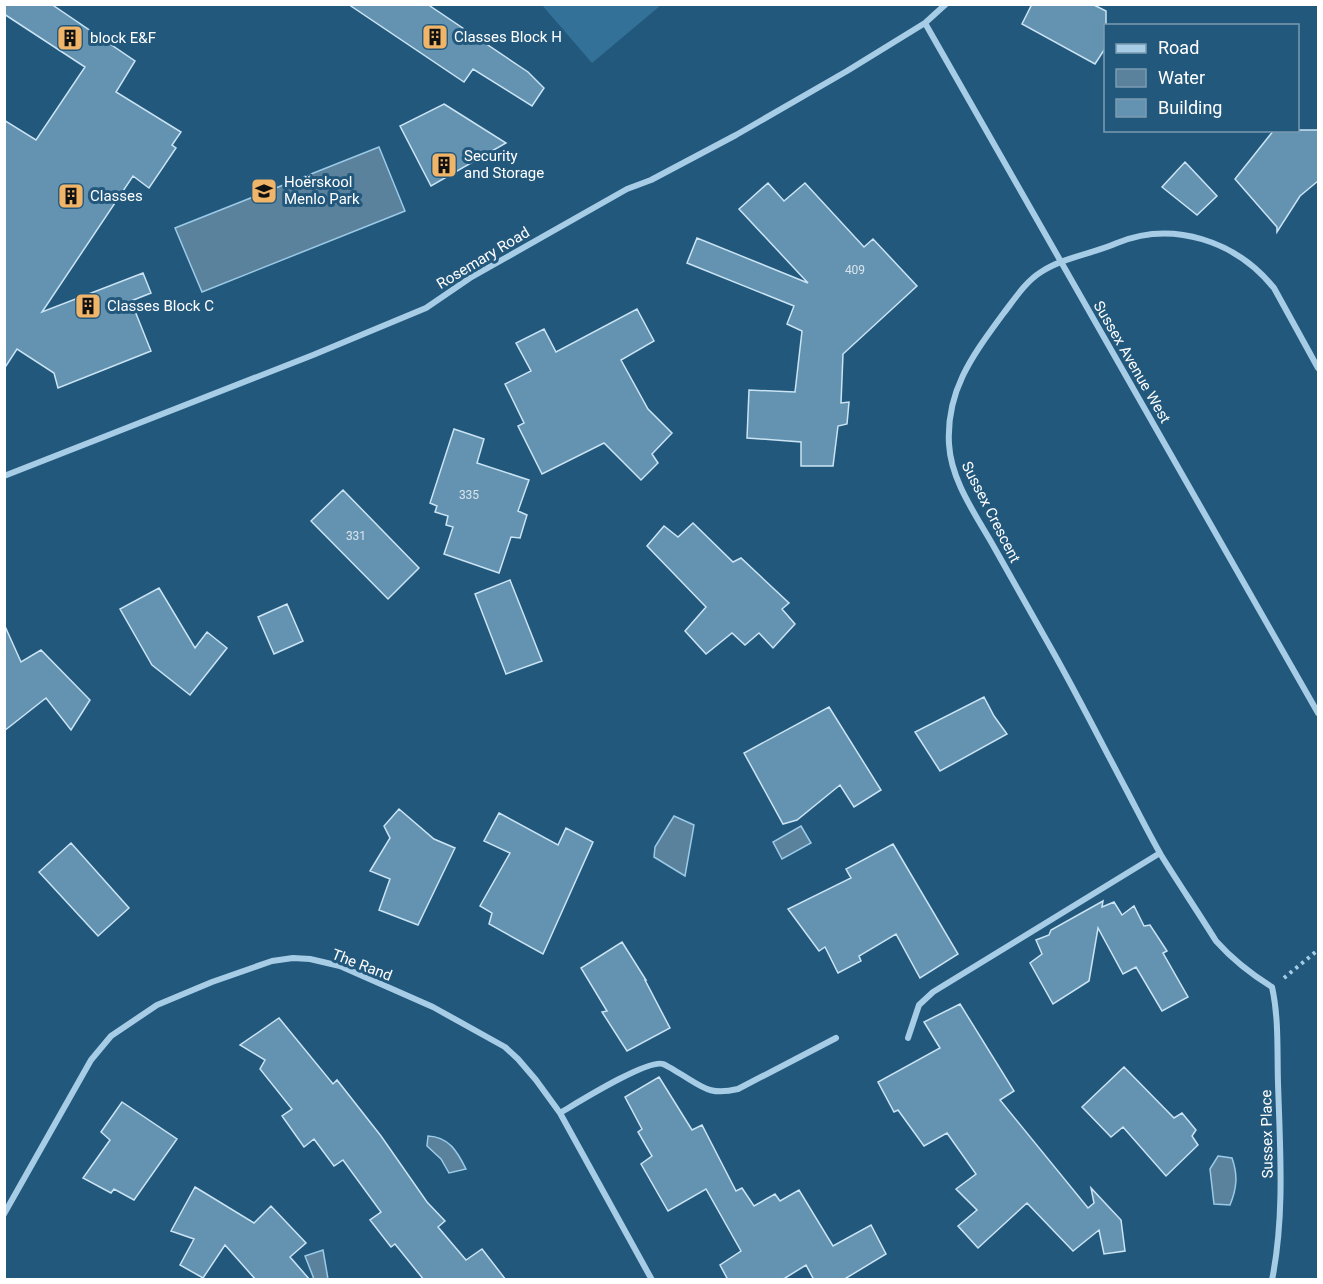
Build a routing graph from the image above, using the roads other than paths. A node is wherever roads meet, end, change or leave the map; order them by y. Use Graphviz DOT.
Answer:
graph roads {
  1 [pos="946,4"];
  2 [pos="925,23"];
  3 [pos="1062,261"];
  4 [pos="1318,368"];
  5 [pos="4,476"];
  6 [pos="1318,713"];
  7 [pos="1160,853"];
  8 [pos="1272,987"];
  9 [pos="836,1038"];
  10 [pos="908,1038"];
  11 [pos="560,1113"];
  12 [pos="4,1214"];
  13 [pos="652,1280"];
  14 [pos="1272,1280"];
  1 -- 2 [label="street, Rosemary Road"];
  2 -- 3 [label="street, Sussex Avenue West"];
  2 -- 5 [label="street, Rosemary Road"];
  3 -- 4 [label="street, Sussex Crescent"];
  3 -- 6 [label="street, Sussex Avenue West"];
  3 -- 7 [label="street, Sussex Crescent"];
  7 -- 8 [label="street, Sussex Crescent"];
  7 -- 10 [label="street"];
  8 -- 14 [label="street, Sussex Place"];
  9 -- 11 [label="street"];
  11 -- 12 [label="street, The Rand"];
  11 -- 13 [label="street, The Rand"];
}
